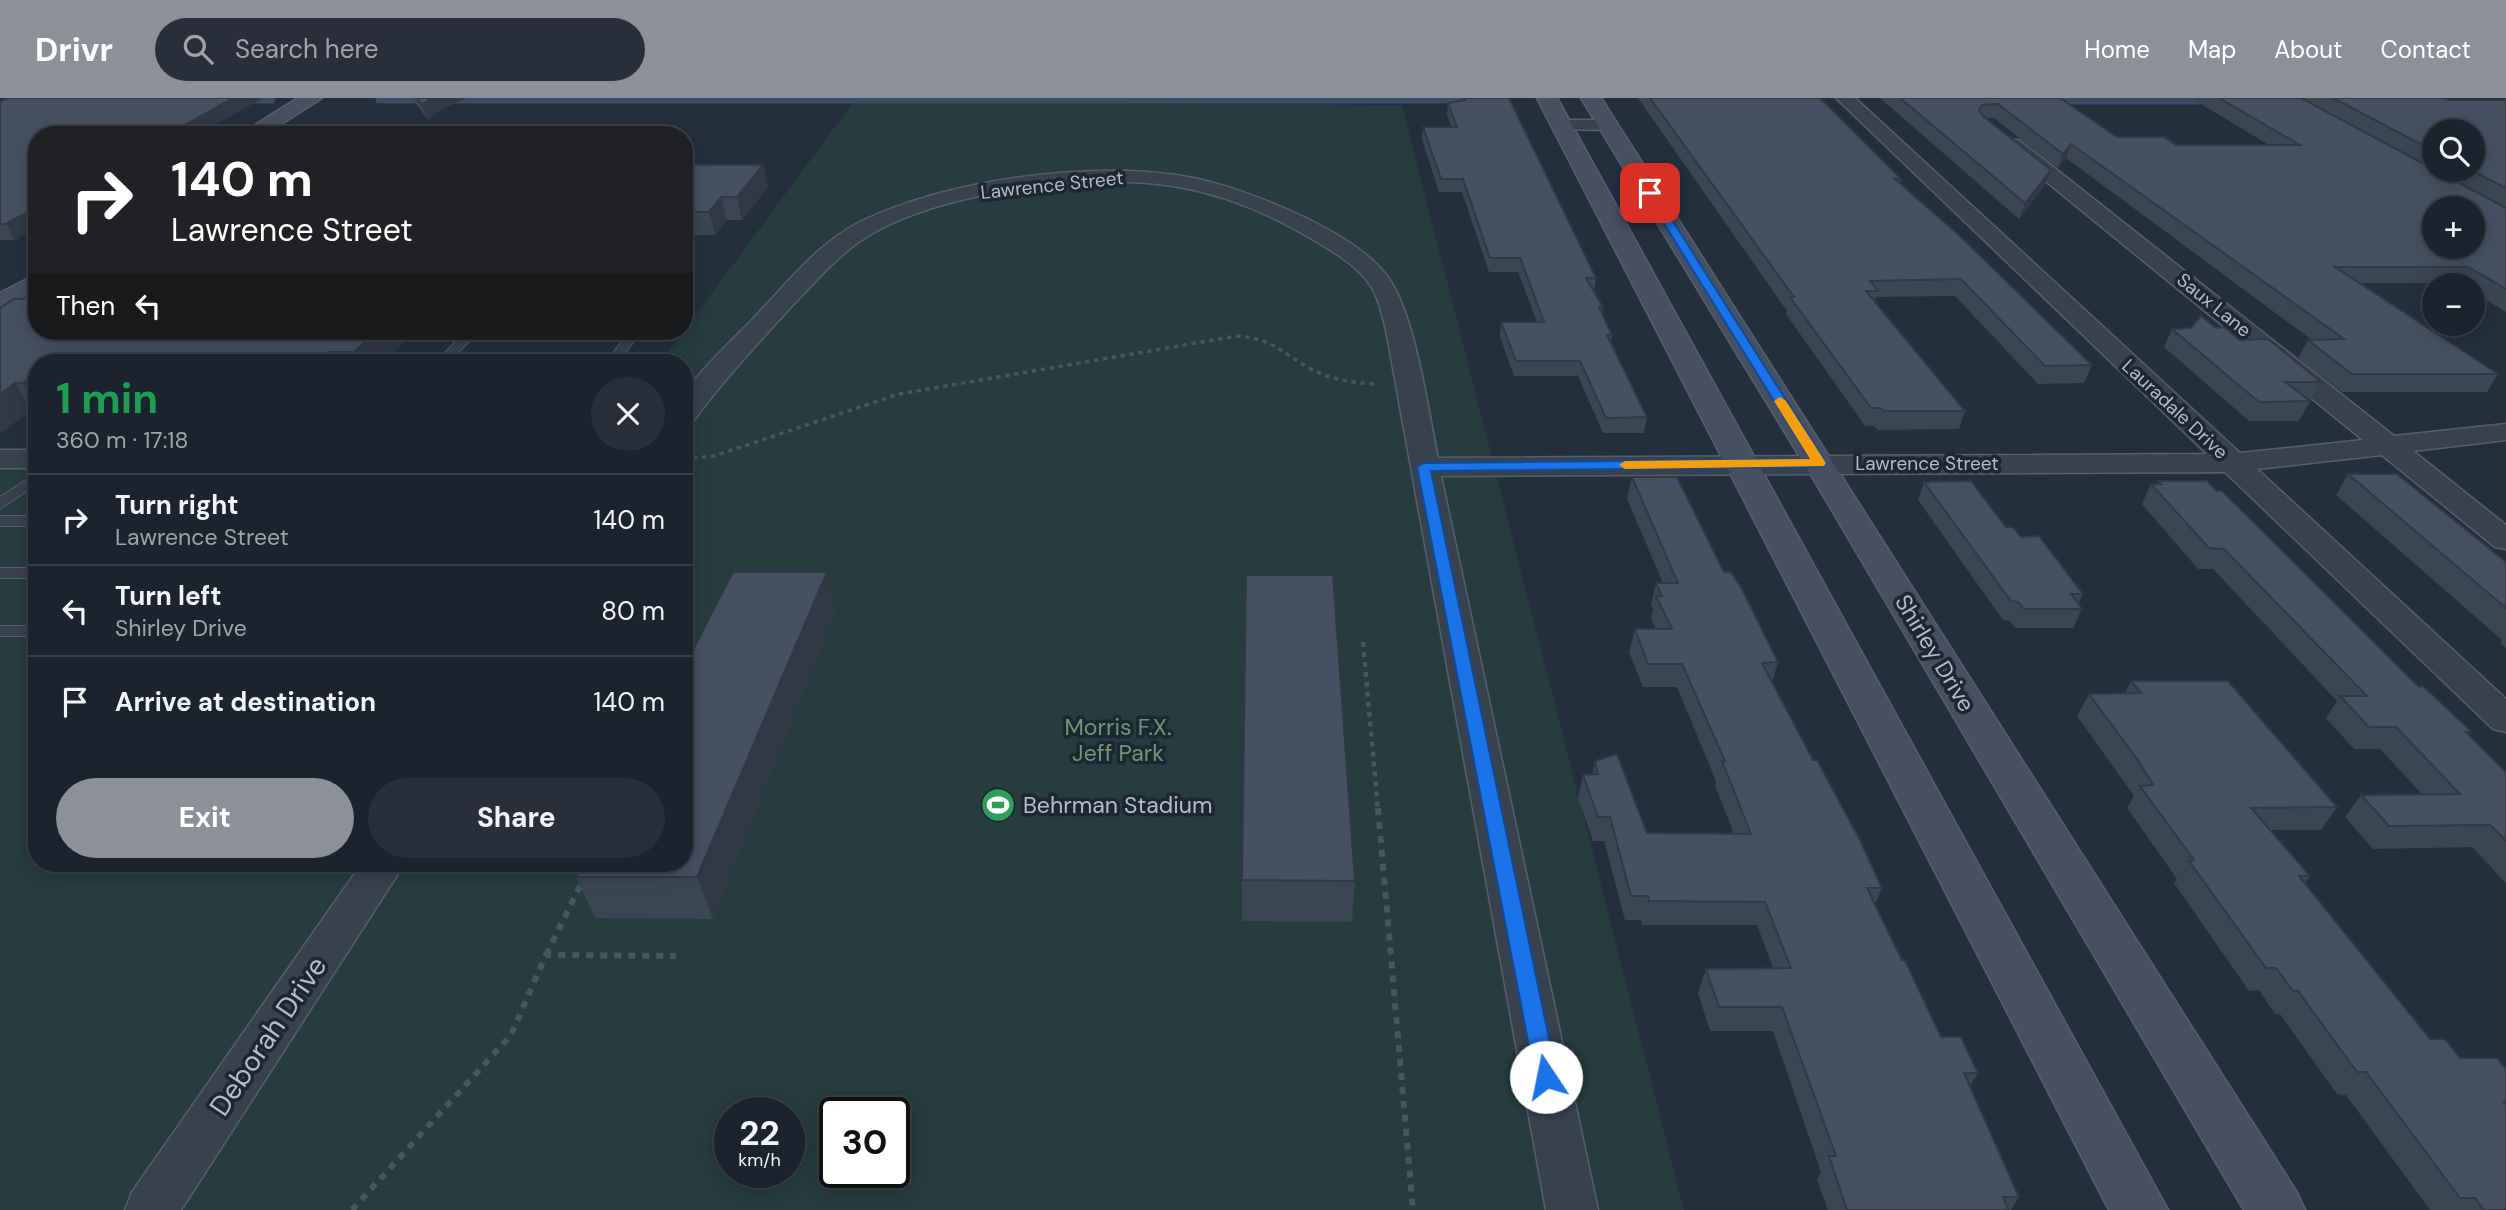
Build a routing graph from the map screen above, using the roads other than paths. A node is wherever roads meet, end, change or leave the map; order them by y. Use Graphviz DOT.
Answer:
graph roads {
  1 [pos="1845,98"];
  2 [pos="321,101"];
  3 [pos="1554,111"];
  4 [pos="1599,112"];
  5 [pos="268,126"];
  6 [pos="292,126"];
  7 [pos="1997,132"];
  8 [pos="28,264"];
  9 [pos="0,280"];
  10 [pos="28,287"];
  11 [pos="0,304"];
  12 [pos="464,340"];
  13 [pos="629,340"];
  14 [pos="450,354"];
  15 [pos="618,354"];
  16 [pos="693,403"];
  17 [pos="2506,432"];
  18 [pos="2389,444"];
  19 [pos="0,459"];
  20 [pos="28,459"];
  21 [pos="1819,463"];
  22 [pos="2232,463"];
  23 [pos="1742,464"];
  24 [pos="1424,467"];
  25 [pos="28,484"];
  26 [pos="0,504"];
  27 [pos="0,521"];
  28 [pos="28,521"];
  29 [pos="2506,540"];
  30 [pos="0,573"];
  31 [pos="28,573"];
  32 [pos="0,631"];
  33 [pos="28,631"];
  34 [pos="2506,720"];
  35 [pos="378,872"];
  36 [pos="151,1210"];
  37 [pos="1572,1210"];
  38 [pos="2139,1210"];
  39 [pos="2276,1210"];
  1 -- 22 [label="street, Lauradale Drive"];
  2 -- 5 [label="street"];
  2 -- 6 [label="street"];
  3 -- 4 [label="street"];
  3 -- 23 [label="street"];
  4 -- 21 [label="street, Shirley Drive"];
  7 -- 18 [label="street, Saux Lane"];
  8 -- 9 [label="street"];
  10 -- 11 [label="street"];
  12 -- 14 [label="lane"];
  13 -- 15 [label="lane"];
  16 -- 24 [label="street, Lawrence Street"];
  17 -- 18 [label="street, Lawrence Street"];
  18 -- 22 [label="street, Lawrence Street"];
  18 -- 29 [label="street, Saux Lane"];
  19 -- 20 [label="street"];
  21 -- 22 [label="street, Lawrence Street"];
  21 -- 23 [label="street, Lawrence Street"];
  21 -- 39 [label="street, Shirley Drive"];
  22 -- 34 [label="street, Lauradale Drive"];
  23 -- 24 [label="street, Lawrence Street"];
  23 -- 38 [label="street"];
  24 -- 37 [label="street"];
  25 -- 26 [label="lane"];
  27 -- 28 [label="lane"];
  30 -- 31 [label="lane"];
  32 -- 33 [label="lane"];
  35 -- 36 [label="street, Deborah Drive"];
}
